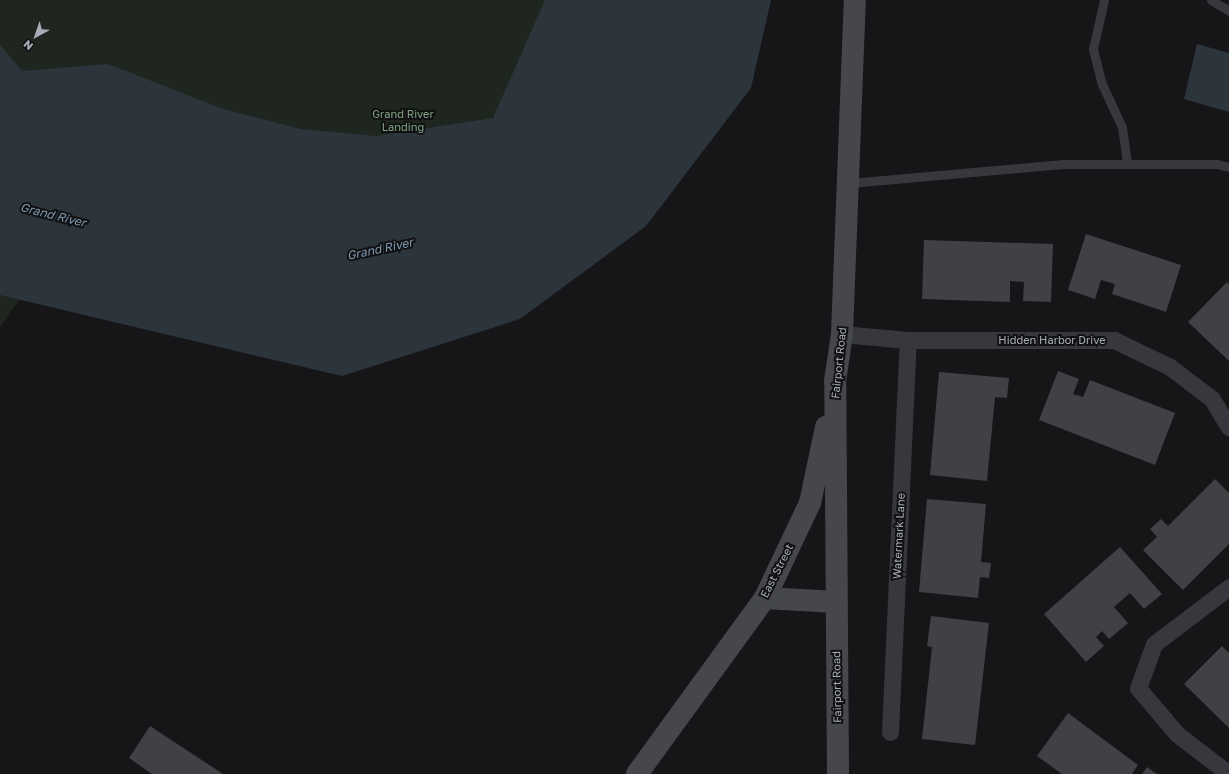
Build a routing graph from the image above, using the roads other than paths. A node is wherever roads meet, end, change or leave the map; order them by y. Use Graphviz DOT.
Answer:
graph roads {
  1 [pos="855,0"];
  2 [pos="1104,0"];
  3 [pos="1211,0"];
  4 [pos="1229,11"];
  5 [pos="1127,164"];
  6 [pos="1229,167"];
  7 [pos="850,183"];
  8 [pos="842,334"];
  9 [pos="908,340"];
  10 [pos="835,381"];
  11 [pos="1229,427"];
  12 [pos="1229,587"];
  13 [pos="765,598"];
  14 [pos="836,602"];
  15 [pos="890,732"];
  16 [pos="637,774"];
  17 [pos="838,774"];
  18 [pos="1229,774"];
  1 -- 7 [label="main road, Fairport Road"];
  2 -- 5 [label="lane"];
  3 -- 4 [label="lane"];
  5 -- 6 [label="lane"];
  5 -- 7 [label="lane"];
  7 -- 8 [label="main road, Fairport Road"];
  8 -- 9 [label="street, Hidden Harbor Drive"];
  8 -- 10 [label="main road, Fairport Road"];
  9 -- 11 [label="street, Hidden Harbor Drive"];
  9 -- 15 [label="street, Watermark Lane"];
  10 -- 13 [label="main road, East Street"];
  10 -- 14 [label="main road, Fairport Road"];
  12 -- 18 [label="street"];
  13 -- 14 [label="main road"];
  13 -- 16 [label="main road, East Street"];
  14 -- 17 [label="main road, Fairport Road"];
}
